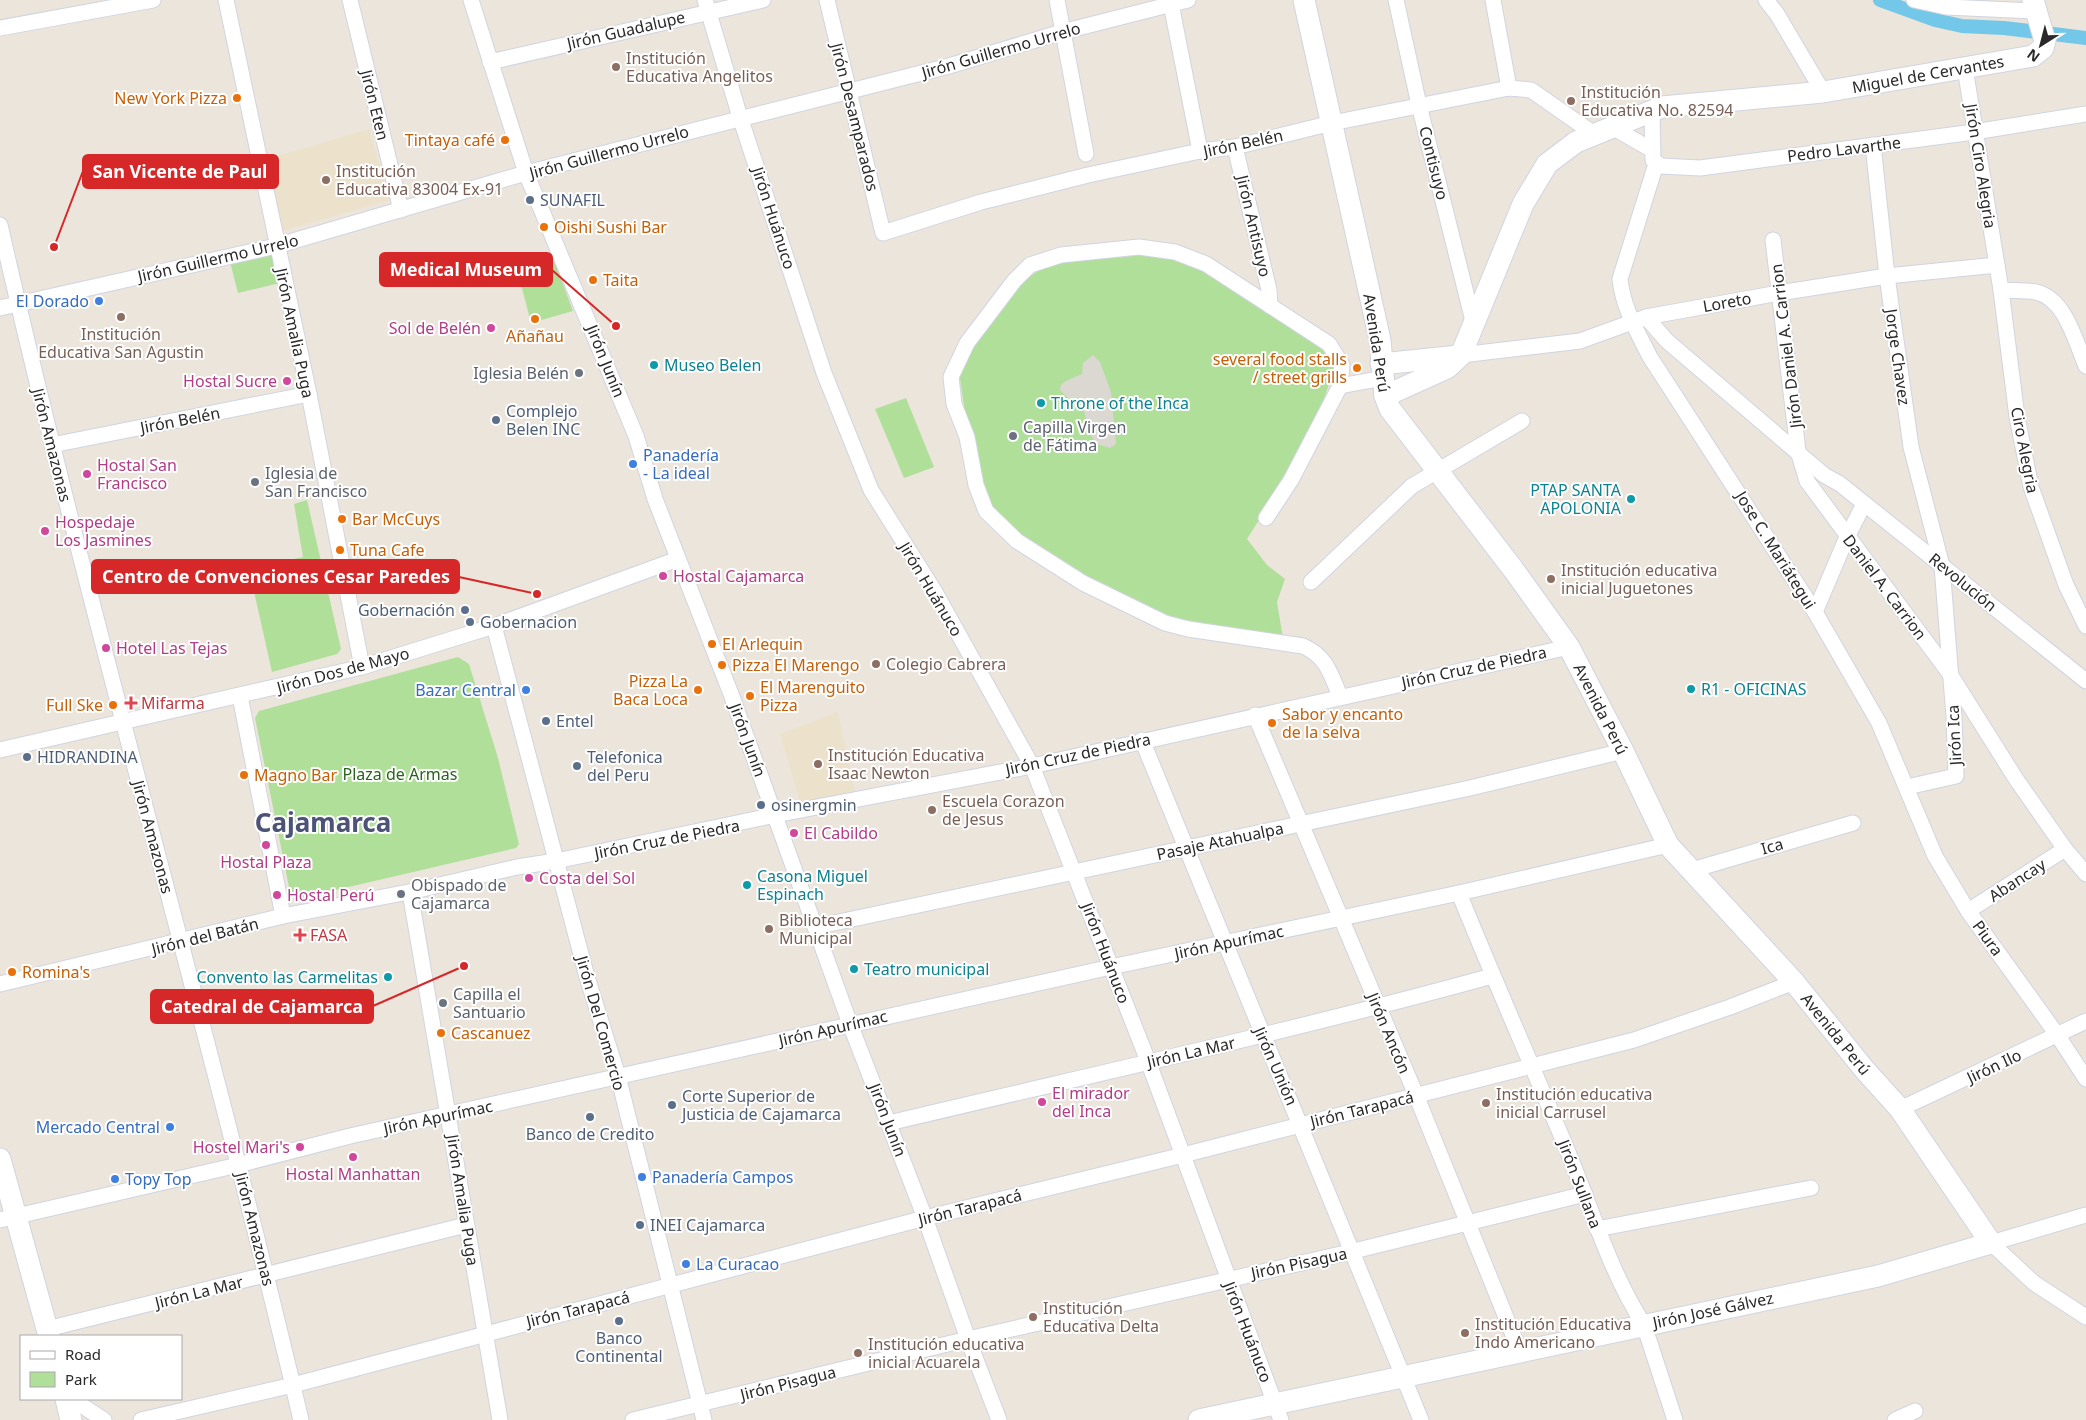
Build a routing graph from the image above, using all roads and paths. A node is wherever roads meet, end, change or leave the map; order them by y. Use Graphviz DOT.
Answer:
graph roads {
  1 [pos="153,0"];
  2 [pos="226,0"];
  3 [pos="350,0"];
  4 [pos="471,0"];
  5 [pos="763,0"];
  6 [pos="827,0"];
  7 [pos="1057,0"];
  8 [pos="1188,0"];
  9 [pos="1304,0"];
  10 [pos="1396,0"];
  11 [pos="1493,0"];
  12 [pos="1766,0"];
  13 [pos="1914,0"];
  14 [pos="1170,4"];
  15 [pos="706,5"];
  16 [pos="2037,27"];
  17 [pos="0,28"];
  18 [pos="1062,32"];
  19 [pos="490,62"];
  20 [pos="1965,68"];
  21 [pos="1509,88"];
  22 [pos="849,90"];
  23 [pos="1822,92"];
  24 [pos="1419,105"];
  25 [pos="1652,110"];
  26 [pos="2086,114"];
  27 [pos="740,117"];
  28 [pos="1332,123"];
  29 [pos="1603,130"];
  30 [pos="1974,132"];
  31 [pos="1873,145"];
  32 [pos="1235,147"];
  33 [pos="1200,151"];
  34 [pos="1086,154"];
  35 [pos="1654,157"];
  36 [pos="526,174"];
  37 [pos="401,210"];
  38 [pos="0,225"];
  39 [pos="884,233"];
  40 [pos="1773,240"];
  41 [pos="276,246"];
  42 [pos="1997,265"];
  43 [pos="1887,276"];
  44 [pos="2001,290"];
  45 [pos="1779,293"];
  46 [pos="18,305"];
  47 [pos="1270,306"];
  48 [pos="0,308"];
  49 [pos="1646,317"];
  50 [pos="1631,321"];
  51 [pos="1474,326"];
  52 [pos="1461,356"];
  53 [pos="2086,366"];
  54 [pos="1383,379"];
  55 [pos="1340,386"];
  56 [pos="309,394"];
  57 [pos="1522,422"];
  58 [pos="52,446"];
  59 [pos="1798,451"];
  60 [pos="1437,470"];
  61 [pos="1822,499"];
  62 [pos="1864,504"];
  63 [pos="1266,518"];
  64 [pos="1847,537"];
  65 [pos="678,560"];
  66 [pos="1942,566"];
  67 [pos="1311,582"];
  68 [pos="1815,612"];
  69 [pos="494,626"];
  70 [pos="2086,626"];
  71 [pos="1569,647"];
  72 [pos="362,667"];
  73 [pos="1950,674"];
  74 [pos="2086,681"];
  75 [pos="240,696"];
  76 [pos="1340,696"];
  77 [pos="1255,715"];
  78 [pos="122,720"];
  79 [pos="1142,740"];
  80 [pos="0,750"];
  81 [pos="1623,751"];
  82 [pos="1032,766"];
  83 [pos="1907,787"];
  84 [pos="775,815"];
  85 [pos="1853,823"];
  86 [pos="1301,824"];
  87 [pos="1668,845"];
  88 [pos="1186,849"];
  89 [pos="2065,849"];
  90 [pos="556,861"];
  91 [pos="1692,870"];
  92 [pos="1075,872"];
  93 [pos="2086,874"];
  94 [pos="410,892"];
  95 [pos="1459,893"];
  96 [pos="1968,911"];
  97 [pos="283,916"];
  98 [pos="1341,919"];
  99 [pos="815,927"];
  100 [pos="181,942"];
  101 [pos="1224,942"];
  102 [pos="1111,966"];
  103 [pos="1492,976"];
  104 [pos="1794,982"];
  105 [pos="0,984"];
  106 [pos="1377,1008"];
  107 [pos="2086,1021"];
  108 [pos="850,1024"];
  109 [pos="1262,1036"];
  110 [pos="2058,1036"];
  111 [pos="1148,1061"];
  112 [pos="1533,1066"];
  113 [pos="618,1076"];
  114 [pos="2086,1079"];
  115 [pos="1416,1096"];
  116 [pos="1900,1110"];
  117 [pos="449,1114"];
  118 [pos="889,1123"];
  119 [pos="1301,1124"];
  120 [pos="1183,1155"];
  121 [pos="0,1159"];
  122 [pos="238,1165"];
  123 [pos="1810,1188"];
  124 [pos="1585,1194"];
  125 [pos="2086,1216"];
  126 [pos="8,1218"];
  127 [pos="925,1218"];
  128 [pos="466,1224"];
  129 [pos="1466,1224"];
  130 [pos="1597,1229"];
  131 [pos="1990,1243"];
  132 [pos="1354,1251"];
  133 [pos="267,1275"];
  134 [pos="1228,1278"];
  135 [pos="672,1285"];
  136 [pos="2086,1317"];
  137 [pos="1644,1325"];
  138 [pos="48,1332"];
  139 [pos="485,1332"];
  140 [pos="968,1339"];
  141 [pos="1520,1352"];
  142 [pos="1404,1377"];
  143 [pos="293,1385"];
  144 [pos="66,1400"];
  145 [pos="74,1400"];
  146 [pos="1915,1411"];
  147 [pos="1278,1412"];
  148 [pos="702,1413"];
  149 [pos="71,1420"];
  150 [pos="104,1420"];
  151 [pos="141,1420"];
  152 [pos="301,1420"];
  153 [pos="500,1420"];
  154 [pos="633,1420"];
  155 [pos="999,1420"];
  156 [pos="1199,1420"];
  157 [pos="1421,1420"];
  158 [pos="1675,1420"];
  159 [pos="1895,1420"];
  1 -- 17 [label="street"];
  2 -- 41 [label="street, Jirón Amalia Puga"];
  3 -- 37 [label="street, Jirón Eten"];
  4 -- 19 [label="street, Jirón Junín"];
  5 -- 15 [label="street, Jirón Guadalupe"];
  6 -- 22 [label="street, Jirón Desamparados"];
  7 -- 18 [label="street"];
  8 -- 14 [label="street, Jirón Guillermo Urrelo"];
  9 -- 28 [label="street, Avenida Perú"];
  10 -- 24 [label="street, Contisuyo"];
  11 -- 21 [label="street"];
  12 -- 23 [label="street"];
  13 -- 16 [label="street"];
  14 -- 18 [label="street, Jirón Guillermo Urrelo"];
  14 -- 33 [label="street"];
  15 -- 19 [label="street, Jirón Guadalupe"];
  15 -- 27 [label="street, Jirón Huánuco"];
  16 -- 20 [label="street, Miguel de Cervantes"];
  18 -- 22 [label="street, Jirón Guillermo Urrelo"];
  18 -- 34 [label="street"];
  19 -- 36 [label="street, Jirón Junín"];
  20 -- 23 [label="street, Miguel de Cervantes"];
  20 -- 30 [label="street, Jirón Ciro Alegria"];
  21 -- 24 [label="street, Jirón Belén"];
  21 -- 29 [label="street, Jirón Belén"];
  22 -- 27 [label="street, Jirón Guillermo Urrelo"];
  22 -- 39 [label="street, Jirón Desamparados"];
  23 -- 25 [label="street, Miguel de Cervantes"];
  24 -- 28 [label="street, Jirón Belén"];
  24 -- 51 [label="street, Contisuyo"];
  25 -- 29 [label="street, Miguel de Cervantes"];
  25 -- 35 [label="street"];
  26 -- 30 [label="street, Pedro Lavarthe"];
  27 -- 36 [label="street, Jirón Guillermo Urrelo"];
  27 -- 82 [label="street, Jirón Huánuco"];
  28 -- 32 [label="street, Jirón Belén"];
  28 -- 54 [label="street, Avenida Perú"];
  29 -- 35 [label="street, Jirón Belén"];
  29 -- 51 [label="street, Miguel de Cervantes"];
  30 -- 31 [label="street, Pedro Lavarthe"];
  30 -- 42 [label="street, Jirón Ciro Alegria"];
  31 -- 35 [label="street, Pedro Lavarthe"];
  31 -- 43 [label="street, Jorge Chavez"];
  32 -- 33 [label="street, Jirón Belén"];
  32 -- 47 [label="street, Jirón Antisuyo"];
  33 -- 39 [label="street, Jirón Belén"];
  35 -- 50 [label="street, Jose C. Mariátegui"];
  36 -- 37 [label="street, Jirón Guillermo Urrelo"];
  36 -- 65 [label="street, Jirón Junín"];
  37 -- 41 [label="street, Jirón Guillermo Urrelo"];
  38 -- 46 [label="street, Jirón Amazonas"];
  40 -- 45 [label="street, Jirón Daniel A. Carrion"];
  41 -- 46 [label="street, Jirón Guillermo Urrelo"];
  41 -- 56 [label="street, Jirón Amalia Puga"];
  42 -- 43 [label="street, Loreto"];
  42 -- 44 [label="street, Ciro Alegria"];
  43 -- 45 [label="street, Loreto"];
  43 -- 66 [label="street, Jorge Chavez"];
  44 -- 53 [label="street"];
  44 -- 70 [label="street, Ciro Alegria"];
  45 -- 49 [label="street, Loreto"];
  45 -- 59 [label="street, Jirón Daniel A. Carrion"];
  46 -- 48 [label="street, Jirón Guillermo Urrelo"];
  46 -- 58 [label="street, Jirón Amazonas"];
  47 -- 55 [label="street"];
  47 -- 76 [label="street"];
  49 -- 50 [label="street, Loreto"];
  49 -- 59 [label="street"];
  50 -- 52 [label="street, Loreto"];
  50 -- 68 [label="street, Jose C. Mariátegui"];
  51 -- 52 [label="street, Miguel de Cervantes"];
  52 -- 54 [label="street"];
  52 -- 54 [label="street"];
  54 -- 55 [label="street"];
  54 -- 60 [label="street, Avenida Perú"];
  55 -- 63 [label="street"];
  56 -- 58 [label="street, Jirón Belén"];
  56 -- 72 [label="street, Jirón Amalia Puga"];
  57 -- 60 [label="street"];
  58 -- 78 [label="street, Jirón Amazonas"];
  59 -- 61 [label="street, Jirón Daniel A. Carrion"];
  59 -- 62 [label="street, Revolución"];
  60 -- 67 [label="street"];
  60 -- 71 [label="street, Avenida Perú"];
  61 -- 64 [label="street, Daniel A. Carrion"];
  62 -- 64 [label="street"];
  62 -- 66 [label="street, Revolución"];
  64 -- 68 [label="street"];
  64 -- 73 [label="street, Daniel A. Carrion"];
  65 -- 69 [label="street, Jirón Dos de Mayo"];
  65 -- 84 [label="street, Jirón Junín"];
  66 -- 73 [label="street, Jorge Chavez"];
  66 -- 74 [label="street, Revolución"];
  68 -- 83 [label="street, Jose C. Mariátegui"];
  69 -- 72 [label="street, Jirón Dos de Mayo"];
  69 -- 90 [label="street, Jirón Del Comercio"];
  71 -- 76 [label="street, Jirón Cruz de Piedra"];
  71 -- 81 [label="street, Avenida Perú"];
  72 -- 75 [label="street, Jirón Dos de Mayo"];
  73 -- 83 [label="street, Jirón Ica"];
  73 -- 89 [label="street"];
  75 -- 78 [label="street, Jirón Dos de Mayo"];
  75 -- 97 [label="street"];
  76 -- 77 [label="street, Jirón Cruz de Piedra"];
  77 -- 79 [label="street, Jirón Cruz de Piedra"];
  77 -- 86 [label="street, Jirón Ancón"];
  78 -- 80 [label="street, Jirón Dos de Mayo"];
  78 -- 100 [label="street, Jirón Amazonas"];
  79 -- 82 [label="street, Jirón Cruz de Piedra"];
  79 -- 88 [label="street, Jirón Unión"];
  81 -- 86 [label="street, Pasaje Atahualpa"];
  81 -- 87 [label="street, Avenida Perú"];
  82 -- 84 [label="street, Jirón Cruz de Piedra"];
  82 -- 92 [label="street, Jirón Huánuco"];
  83 -- 96 [label="street, Piura"];
  84 -- 90 [label="street, Jirón Cruz de Piedra"];
  84 -- 99 [label="street, Jirón Junín"];
  85 -- 91 [label="street, Ica"];
  86 -- 88 [label="street, Pasaje Atahualpa"];
  86 -- 98 [label="street, Jirón Ancón"];
  87 -- 91 [label="street, Avenida Perú"];
  87 -- 95 [label="street, Jirón Apurímac"];
  88 -- 92 [label="street, Pasaje Atahualpa"];
  88 -- 101 [label="street, Jirón Unión"];
  89 -- 93 [label="street"];
  89 -- 96 [label="street, Abancay"];
  90 -- 94 [label="street, Jirón Cruz de Piedra"];
  90 -- 113 [label="street, Jirón Del Comercio"];
  91 -- 104 [label="street, Avenida Perú"];
  92 -- 99 [label="street, Pasaje Atahualpa"];
  92 -- 102 [label="street, Jirón Huánuco"];
  94 -- 97 [label="street, Jirón del Batán"];
  94 -- 117 [label="street, Jirón Amalia Puga"];
  95 -- 98 [label="street, Jirón Apurímac"];
  95 -- 103 [label="street, Jirón Sullana"];
  96 -- 110 [label="street, Piura"];
  97 -- 100 [label="street, Jirón del Batán"];
  98 -- 101 [label="street, Jirón Apurímac"];
  98 -- 106 [label="street, Jirón Ancón"];
  99 -- 108 [label="street, Jirón Junín"];
  100 -- 105 [label="street, Jirón del Batán"];
  100 -- 122 [label="street, Jirón Amazonas"];
  101 -- 102 [label="street, Jirón Apurímac"];
  101 -- 109 [label="street, Jirón Unión"];
  102 -- 108 [label="street, Jirón Apurímac"];
  102 -- 111 [label="street, Jirón Huánuco"];
  103 -- 106 [label="street, Jirón La Mar"];
  103 -- 112 [label="street, Jirón Sullana"];
  104 -- 112 [label="street, Jirón Tarapacá"];
  104 -- 116 [label="street, Avenida Perú"];
  106 -- 109 [label="street, Jirón La Mar"];
  106 -- 115 [label="street, Jirón Ancón"];
  107 -- 110 [label="street, Jirón Ilo"];
  108 -- 113 [label="street, Jirón Apurímac"];
  108 -- 118 [label="street, Jirón Junín"];
  109 -- 111 [label="street, Jirón La Mar"];
  109 -- 119 [label="street, Jirón Unión"];
  110 -- 114 [label="street, Piura"];
  110 -- 116 [label="street, Jirón Ilo"];
  111 -- 118 [label="street, Jirón La Mar"];
  111 -- 120 [label="street, Jirón Huánuco"];
  112 -- 115 [label="street, Jirón Tarapacá"];
  112 -- 124 [label="street, Jirón Sullana"];
  113 -- 117 [label="street, Jirón Apurímac"];
  113 -- 135 [label="street, Jirón Del Comercio"];
  115 -- 119 [label="street, Jirón Tarapacá"];
  115 -- 129 [label="street, Jirón Ancón"];
  116 -- 131 [label="street, Avenida Perú"];
  117 -- 122 [label="street, Jirón Apurímac"];
  117 -- 128 [label="street, Jirón Amalia Puga"];
  118 -- 127 [label="street, Jirón Junín"];
  119 -- 120 [label="street, Jirón Tarapacá"];
  119 -- 132 [label="street, Jirón Unión"];
  120 -- 127 [label="street, Jirón Tarapacá"];
  120 -- 134 [label="street, Jirón Huánuco"];
  121 -- 126 [label="street"];
  122 -- 126 [label="street, Jirón Apurímac"];
  122 -- 133 [label="street, Jirón Amazonas"];
  123 -- 130 [label="street"];
  124 -- 129 [label="street, Jirón Pisagua"];
  124 -- 130 [label="street, Jirón Sullana"];
  125 -- 131 [label="street"];
  126 -- 138 [label="street"];
  127 -- 135 [label="street, Jirón Tarapacá"];
  127 -- 140 [label="street, Jirón Junín"];
  128 -- 133 [label="street, Jirón La Mar"];
  128 -- 139 [label="street, Jirón Amalia Puga"];
  129 -- 132 [label="street, Jirón Pisagua"];
  129 -- 141 [label="street, Jirón Ancón"];
  130 -- 137 [label="street, Jirón Sullana"];
  131 -- 136 [label="street, Avenida Perú"];
  131 -- 137 [label="street, Jirón José Gálvez"];
  132 -- 134 [label="street, Jirón Pisagua"];
  132 -- 142 [label="street, Jirón Unión"];
  133 -- 138 [label="street, Jirón La Mar"];
  133 -- 143 [label="street, Jirón Amazonas"];
  134 -- 140 [label="street, Jirón Pisagua"];
  134 -- 147 [label="street, Jirón Huánuco"];
  135 -- 139 [label="street, Jirón Tarapacá"];
  135 -- 148 [label="street, Jirón Del Comercio"];
  137 -- 141 [label="street, Jirón José Gálvez"];
  137 -- 158 [label="street, Jirón Sullana"];
  139 -- 143 [label="street, Jirón Tarapacá"];
  139 -- 153 [label="street, Jirón Amalia Puga"];
  140 -- 148 [label="street, Jirón Pisagua"];
  140 -- 155 [label="street, Jirón Junín"];
  141 -- 142 [label="street, Jirón José Gálvez"];
  142 -- 147 [label="street, Jirón José Gálvez"];
  142 -- 157 [label="street, Jirón Unión"];
  143 -- 151 [label="street, Jirón Tarapacá"];
  143 -- 152 [label="street, Jirón Amazonas"];
  144 -- 149 [label="street"];
  145 -- 150 [label="street"];
  146 -- 159 [label="street"];
  147 -- 156 [label="street, Jirón José Gálvez"];
  148 -- 154 [label="street, Jirón Pisagua"];
}
